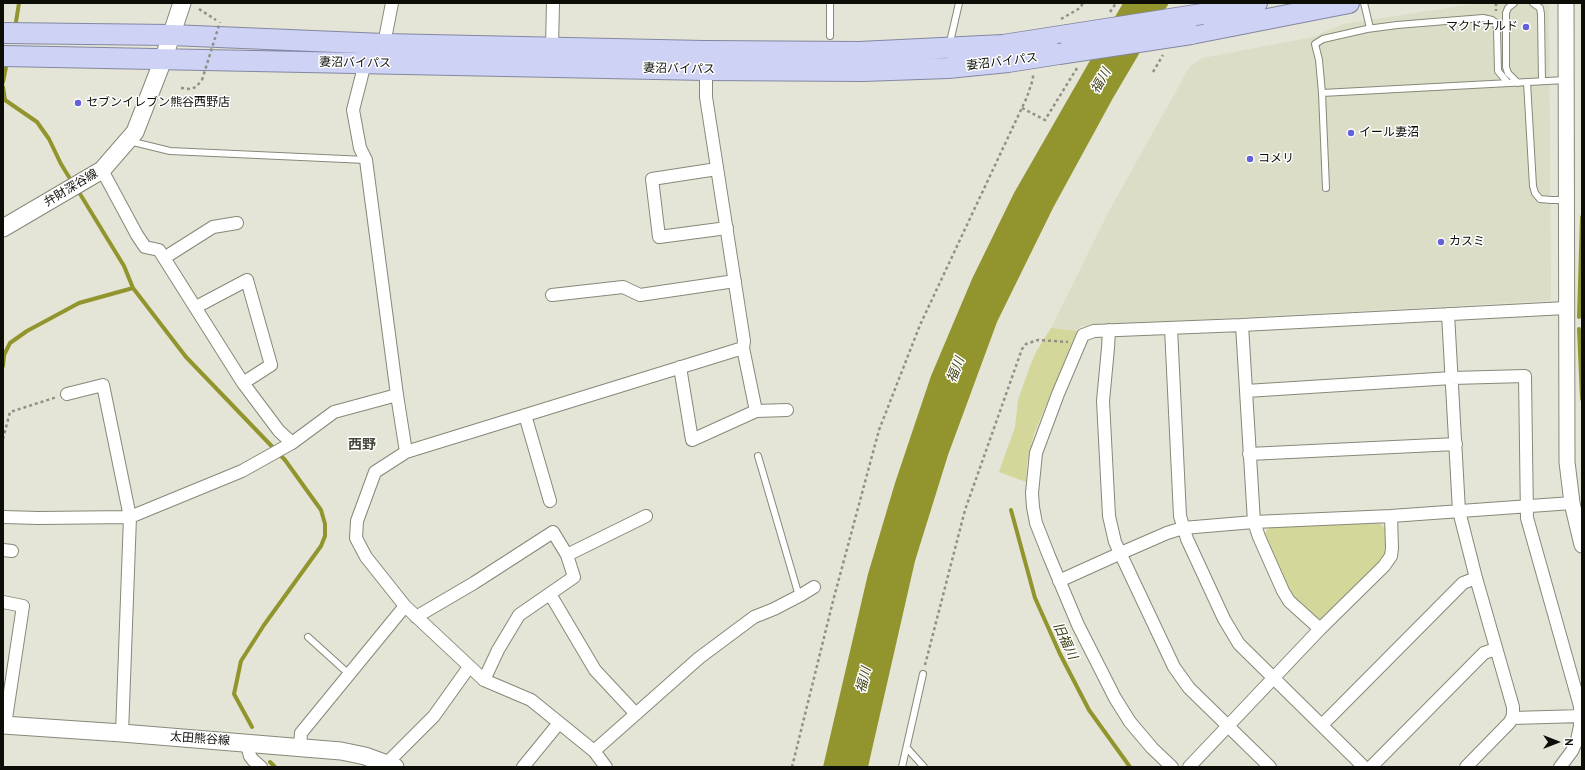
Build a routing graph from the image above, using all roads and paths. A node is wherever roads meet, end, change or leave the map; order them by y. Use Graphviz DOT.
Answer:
graph roads {
  1 [pos="182,3"];
  2 [pos="392,3"];
  3 [pos="552,3"];
  4 [pos="830,3"];
  5 [pos="959,3"];
  6 [pos="1083,3"];
  7 [pos="1257,3"];
  8 [pos="1349,3"];
  9 [pos="1364,3"];
  10 [pos="1514,3"];
  11 [pos="1532,3"];
  12 [pos="1566,3"];
  13 [pos="199,9"];
  14 [pos="1062,28"];
  15 [pos="1370,28"];
  16 [pos="3,32"];
  17 [pos="171,35"];
  18 [pos="830,36"];
  19 [pos="384,44"];
  20 [pos="552,47"];
  21 [pos="3,56"];
  22 [pos="524,56"];
  23 [pos="951,58"];
  24 [pos="163,60"];
  25 [pos="365,63"];
  26 [pos="1033,69"];
  27 [pos="706,70"];
  28 [pos="1566,80"];
  29 [pos="1542,81"];
  30 [pos="1518,82"];
  31 [pos="1527,82"];
  32 [pos="1508,83"];
  33 [pos="182,88"];
  34 [pos="1322,93"];
  35 [pos="1022,108"];
  36 [pos="1046,120"];
  37 [pos="128,140"];
  38 [pos="366,160"];
  39 [pos="717,169"];
  40 [pos="102,170"];
  41 [pos="1326,188"];
  42 [pos="1566,200"];
  43 [pos="236,223"];
  44 [pos="3,228"];
  45 [pos="726,228"];
  46 [pos="164,258"];
  47 [pos="735,281"];
  48 [pos="552,295"];
  49 [pos="196,307"];
  50 [pos="1566,308"];
  51 [pos="1448,314"];
  52 [pos="1242,325"];
  53 [pos="1171,328"];
  54 [pos="1109,330"];
  55 [pos="1072,343"];
  56 [pos="743,348"];
  57 [pos="680,367"];
  58 [pos="1452,378"];
  59 [pos="243,383"];
  60 [pos="1246,391"];
  61 [pos="67,394"];
  62 [pos="397,395"];
  63 [pos="787,410"];
  64 [pos="756,411"];
  65 [pos="525,415"];
  66 [pos="3,439"];
  67 [pos="292,443"];
  68 [pos="1456,444"];
  69 [pos="406,452"];
  70 [pos="1249,454"];
  71 [pos="758,456"];
  72 [pos="550,501"];
  73 [pos="1572,503"];
  74 [pos="1526,506"];
  75 [pos="1459,511"];
  76 [pos="646,516"];
  77 [pos="1391,516"];
  78 [pos="3,517"];
  79 [pos="130,517"];
  80 [pos="1254,522"];
  81 [pos="1183,528"];
  82 [pos="1582,544"];
  83 [pos="1121,553"];
  84 [pos="567,555"];
  85 [pos="1476,578"];
  86 [pos="1059,581"];
  87 [pos="814,586"];
  88 [pos="550,594"];
  89 [pos="799,596"];
  90 [pos="3,602"];
  91 [pos="405,606"];
  92 [pos="416,617"];
  93 [pos="1320,630"];
  94 [pos="308,637"];
  95 [pos="1496,649"];
  96 [pos="469,667"];
  97 [pos="923,674"];
  98 [pos="350,675"];
  99 [pos="1273,678"];
  100 [pos="484,680"];
  101 [pos="636,714"];
  102 [pos="1581,716"];
  103 [pos="1512,718"];
  104 [pos="559,723"];
  105 [pos="4,725"];
  106 [pos="1322,725"];
  107 [pos="1228,726"];
  108 [pos="122,733"];
  109 [pos="248,742"];
  110 [pos="300,747"];
  111 [pos="907,748"];
  112 [pos="594,751"];
  113 [pos="391,765"];
  114 [pos="261,767"];
  115 [pos="523,767"];
  116 [pos="606,767"];
  117 [pos="792,767"];
  118 [pos="902,767"];
  119 [pos="924,767"];
  120 [pos="1172,767"];
  121 [pos="1189,767"];
  122 [pos="1270,767"];
  123 [pos="1364,767"];
  124 [pos="1371,767"];
  125 [pos="1466,767"];
  126 [pos="1560,767"];
  1 -- 17 [label="main road, 弁財深谷線"];
  2 -- 19 [label="street"];
  3 -- 20 [label="street"];
  4 -- 18 [label="lane"];
  5 -- 23 [label="lane"];
  6 -- 14 [label="path"];
  7 -- 14 [label="highway, 妻沼バイパス, bridge"];
  8 -- 23 [label="highway, 妻沼バイパス, bridge"];
  9 -- 15 [label="lane"];
  10 -- 30 [label="lane"];
  11 -- 29 [label="lane"];
  12 -- 28 [label="street"];
  13 -- 33 [label="path, bridge"];
  14 -- 23 [label="highway, 妻沼バイパス"];
  15 -- 32 [label="lane"];
  15 -- 34 [label="lane"];
  16 -- 17 [label="highway, 妻沼バイパス"];
  17 -- 19 [label="highway, 妻沼バイパス"];
  17 -- 24 [label="main road, 弁財深谷線"];
  19 -- 22 [label="highway, 妻沼バイパス"];
  20 -- 22 [label="highway, 妻沼バイパス"];
  20 -- 23 [label="highway, 妻沼バイパス"];
  21 -- 24 [label="highway, 妻沼バイパス"];
  22 -- 25 [label="highway, 妻沼バイパス"];
  22 -- 27 [label="highway, 妻沼バイパス"];
  23 -- 27 [label="highway, 妻沼バイパス"];
  24 -- 25 [label="highway, 妻沼バイパス"];
  24 -- 37 [label="main road, 弁財深谷線"];
  25 -- 38 [label="street"];
  26 -- 35 [label="path"];
  27 -- 39 [label="street"];
  28 -- 29 [label="lane"];
  28 -- 42 [label="street"];
  29 -- 31 [label="lane"];
  30 -- 31 [label="lane"];
  30 -- 32 [label="lane"];
  31 -- 42 [label="lane"];
  32 -- 34 [label="lane"];
  34 -- 41 [label="lane"];
  35 -- 36 [label="path"];
  35 -- 117 [label="path"];
  37 -- 38 [label="lane"];
  37 -- 40 [label="main road, 弁財深谷線"];
  38 -- 62 [label="street"];
  39 -- 45 [label="street"];
  39 -- 45 [label="street"];
  40 -- 44 [label="main road, 弁財深谷線"];
  40 -- 46 [label="street"];
  42 -- 50 [label="street"];
  43 -- 46 [label="street"];
  45 -- 47 [label="street"];
  46 -- 49 [label="street"];
  47 -- 48 [label="street"];
  47 -- 56 [label="street"];
  49 -- 59 [label="street"];
  49 -- 59 [label="street"];
  50 -- 51 [label="street"];
  50 -- 73 [label="street"];
  51 -- 52 [label="street"];
  51 -- 58 [label="street"];
  52 -- 53 [label="street"];
  52 -- 60 [label="street"];
  53 -- 54 [label="street"];
  53 -- 81 [label="street"];
  54 -- 83 [label="street"];
  54 -- 86 [label="street"];
  55 -- 97 [label="path"];
  56 -- 57 [label="street"];
  56 -- 64 [label="street"];
  57 -- 64 [label="street"];
  57 -- 65 [label="street"];
  58 -- 60 [label="street"];
  58 -- 68 [label="street"];
  58 -- 74 [label="street"];
  59 -- 67 [label="street"];
  60 -- 70 [label="street"];
  61 -- 66 [label="path"];
  61 -- 79 [label="street"];
  62 -- 67 [label="street"];
  62 -- 69 [label="street"];
  63 -- 64 [label="street"];
  65 -- 69 [label="street"];
  65 -- 72 [label="street"];
  67 -- 79 [label="street"];
  68 -- 70 [label="street"];
  68 -- 75 [label="street"];
  69 -- 91 [label="street"];
  70 -- 80 [label="street"];
  71 -- 89 [label="lane"];
  73 -- 74 [label="street"];
  73 -- 82 [label="street"];
  74 -- 75 [label="street"];
  74 -- 102 [label="street"];
  75 -- 77 [label="street"];
  75 -- 85 [label="street"];
  76 -- 84 [label="street"];
  77 -- 80 [label="street"];
  77 -- 93 [label="street"];
  78 -- 79 [label="street"];
  79 -- 108 [label="street"];
  80 -- 81 [label="street"];
  80 -- 93 [label="street"];
  81 -- 83 [label="street"];
  81 -- 99 [label="street"];
  83 -- 86 [label="street"];
  83 -- 107 [label="street"];
  84 -- 88 [label="street"];
  84 -- 92 [label="street"];
  85 -- 95 [label="street"];
  85 -- 106 [label="street"];
  86 -- 120 [label="street"];
  87 -- 89 [label="street"];
  88 -- 100 [label="street"];
  88 -- 101 [label="street"];
  89 -- 101 [label="street"];
  90 -- 105 [label="street"];
  91 -- 92 [label="street"];
  91 -- 98 [label="street"];
  92 -- 96 [label="street"];
  93 -- 99 [label="street"];
  94 -- 98 [label="lane"];
  95 -- 103 [label="street"];
  95 -- 124 [label="street"];
  96 -- 100 [label="street"];
  96 -- 113 [label="street"];
  97 -- 111 [label="lane"];
  98 -- 110 [label="street"];
  99 -- 106 [label="street"];
  99 -- 107 [label="street"];
  100 -- 104 [label="street"];
  101 -- 112 [label="street"];
  102 -- 103 [label="street"];
  102 -- 126 [label="street"];
  103 -- 125 [label="street"];
  104 -- 112 [label="street"];
  104 -- 115 [label="street"];
  105 -- 108 [label="main road, 太田熊谷線"];
  106 -- 123 [label="street"];
  107 -- 121 [label="street"];
  107 -- 122 [label="street"];
  108 -- 109 [label="main road, 太田熊谷線"];
  109 -- 110 [label="main road, 太田熊谷線"];
  109 -- 114 [label="street"];
  110 -- 113 [label="main road, 太田熊谷線"];
  111 -- 118 [label="lane"];
  111 -- 119 [label="lane"];
  112 -- 116 [label="street"];
}
